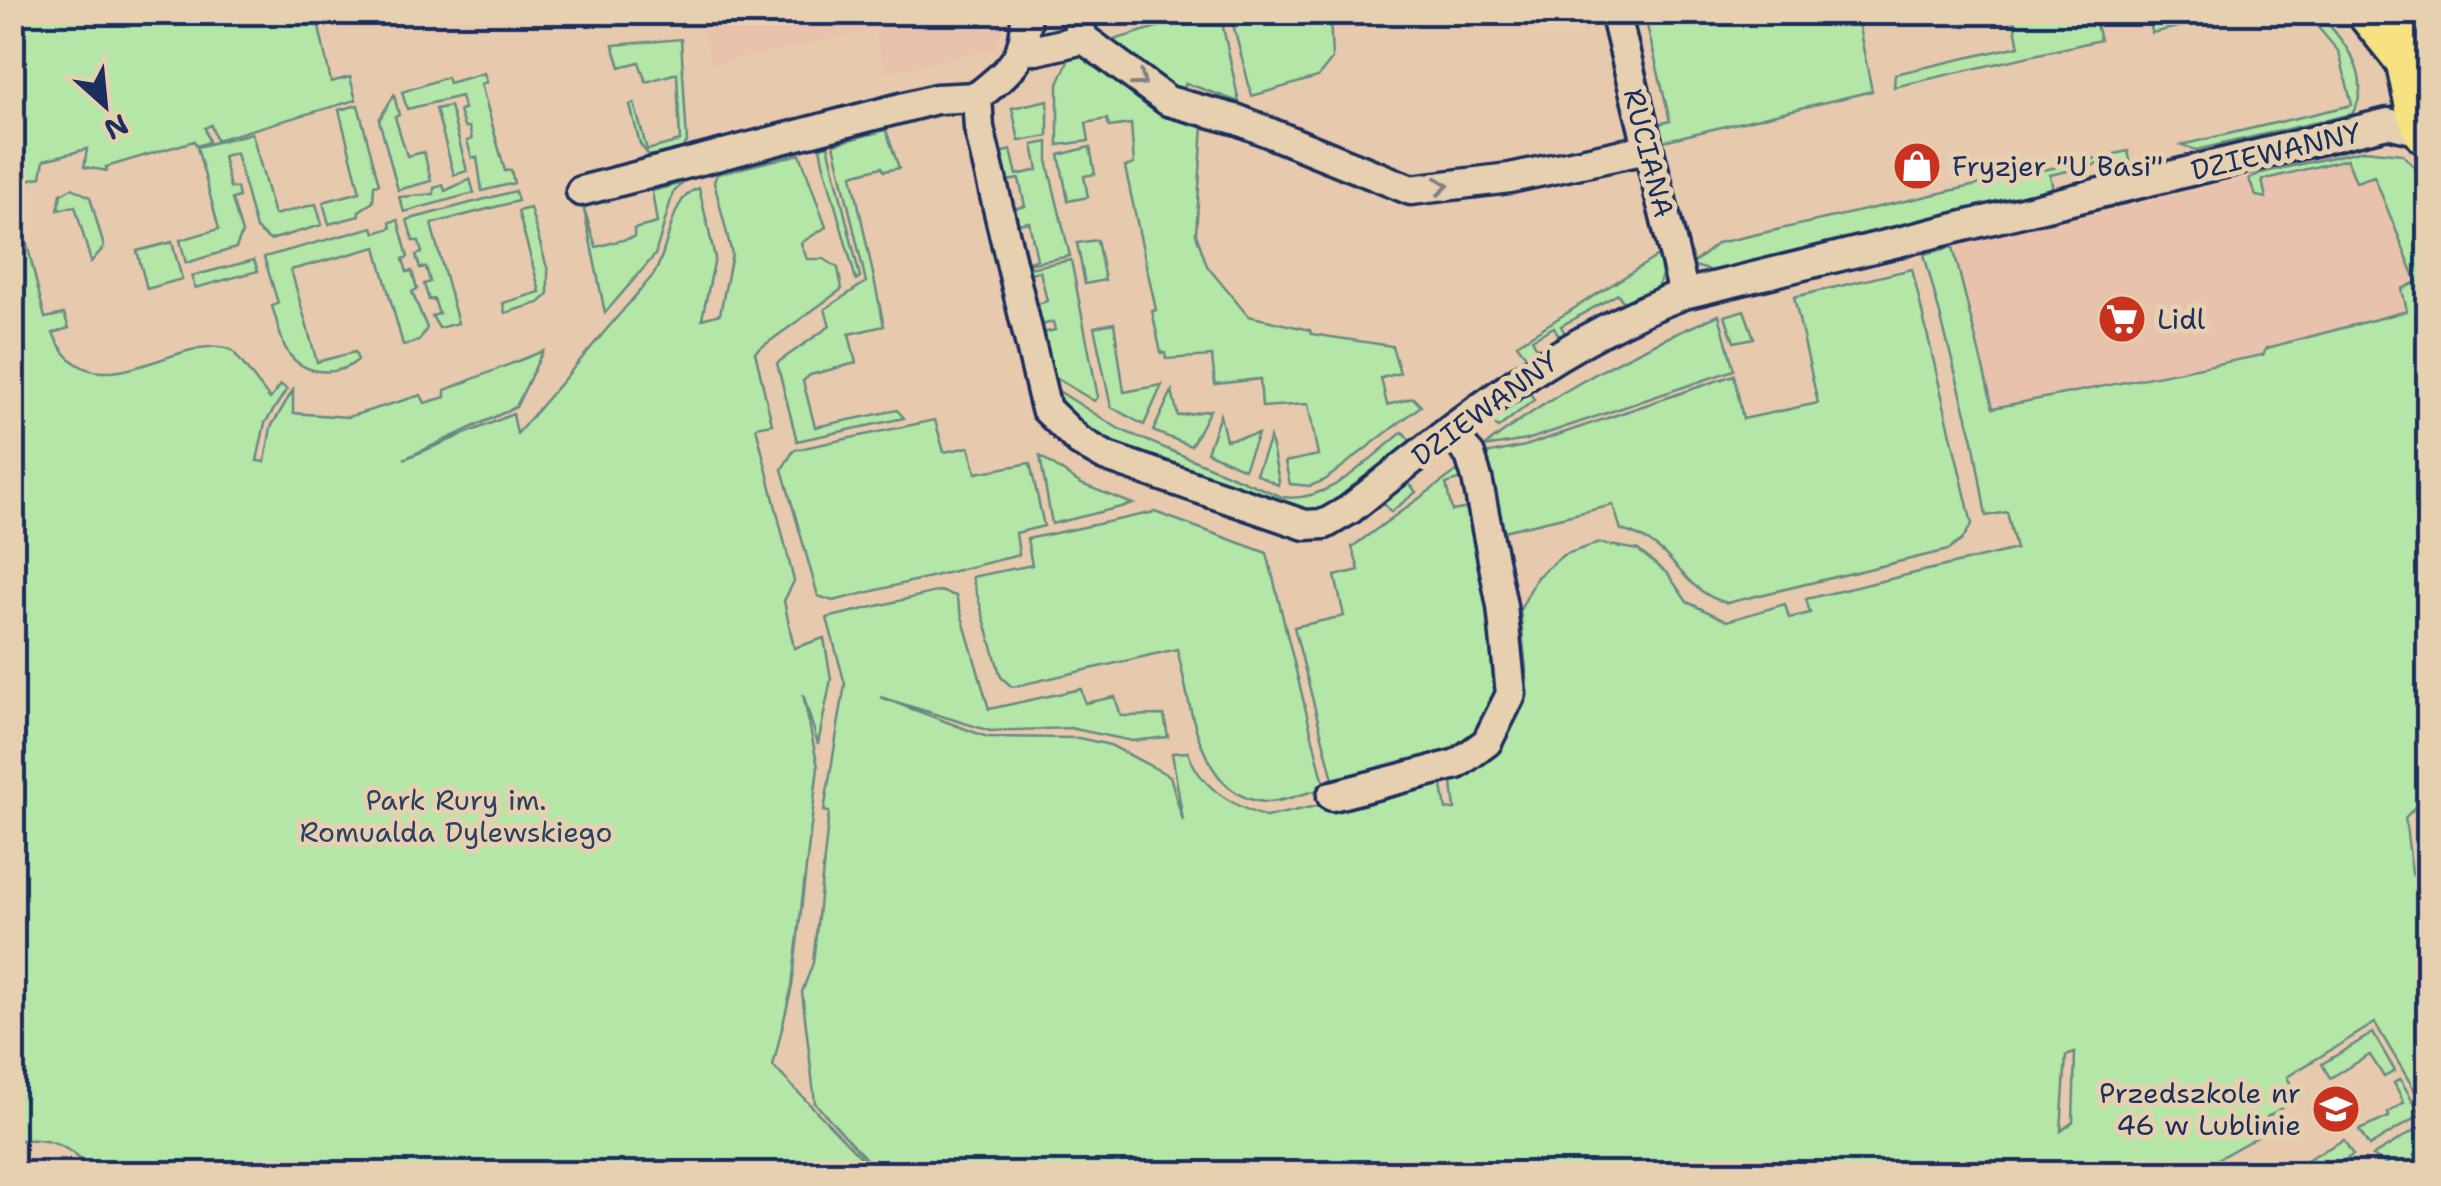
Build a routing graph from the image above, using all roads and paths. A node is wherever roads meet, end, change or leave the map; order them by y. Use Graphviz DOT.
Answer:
graph roads {
  1 [pos="1026,12"];
  2 [pos="1614,12"];
  3 [pos="2370,12"];
  4 [pos="1079,26"];
  5 [pos="1024,48"];
  6 [pos="2419,72"];
  7 [pos="976,96"];
  8 [pos="2415,129"];
  9 [pos="1647,149"];
  10 [pos="581,190"];
  11 [pos="1684,294"];
  12 [pos="1449,432"];
  13 [pos="1332,796"];
  1 -- 5 [label="street"];
  2 -- 9 [label="street, RUCIANA"];
  3 -- 6 [label="main road"];
  4 -- 5 [label="street"];
  4 -- 9 [label="street, one-way"];
  5 -- 7 [label="street"];
  6 -- 8 [label="main road"];
  7 -- 10 [label="street"];
  7 -- 12 [label="street, DZIEWANNY"];
  8 -- 11 [label="street, DZIEWANNY"];
  9 -- 11 [label="street, RUCIANA"];
  11 -- 12 [label="street, DZIEWANNY"];
  12 -- 13 [label="street"];
}
